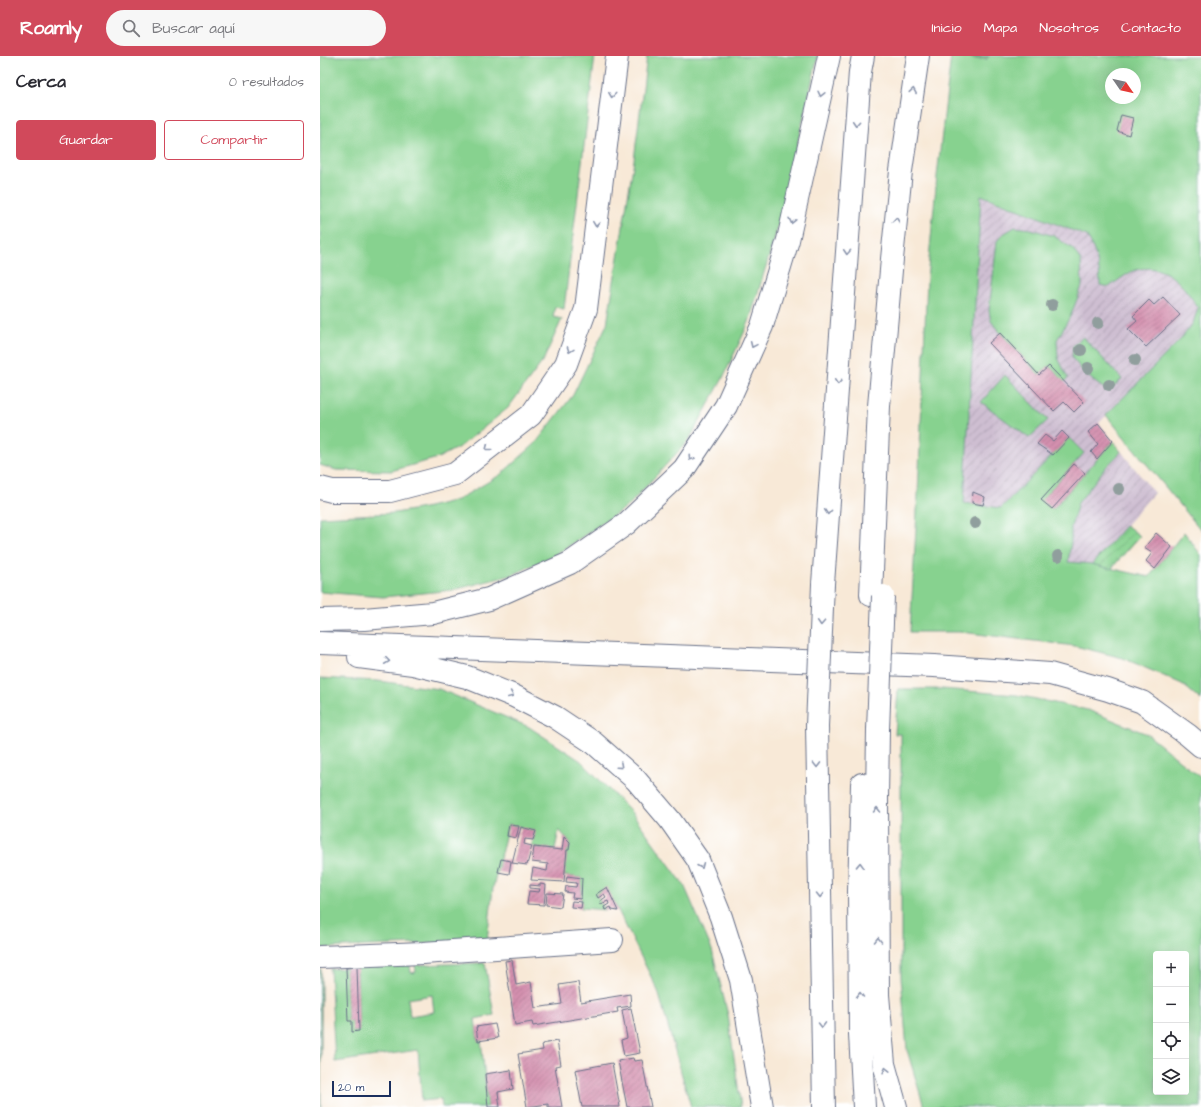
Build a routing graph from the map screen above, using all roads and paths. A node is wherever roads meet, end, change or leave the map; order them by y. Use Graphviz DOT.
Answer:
graph roads {
  1 [pos="617,56"];
  2 [pos="829,56"];
  3 [pos="863,56"];
  4 [pos="918,56"];
  5 [pos="320,488"];
  6 [pos="320,620"];
  7 [pos="320,632"];
  8 [pos="320,643"];
  9 [pos="320,654"];
  10 [pos="1201,729"];
  11 [pos="871,730"];
  12 [pos="1201,746"];
  13 [pos="612,940"];
  14 [pos="320,957"];
  15 [pos="762,1107"];
  16 [pos="824,1107"];
  17 [pos="864,1107"];
  18 [pos="896,1107"];
  1 -- 5 [label="main road, one-way"];
  2 -- 6 [label="main road, one-way"];
  3 -- 16 [label="main road, one-way, bridge"];
  11 -- 4 [label="main road, one-way"];
  7 -- 10 [label="main road"];
  8 -- 12 [label="main road"];
  9 -- 15 [label="main road, one-way"];
  17 -- 11 [label="main road, one-way"];
  18 -- 11 [label="main road, one-way"];
  13 -- 14 [label="main road"];
}
